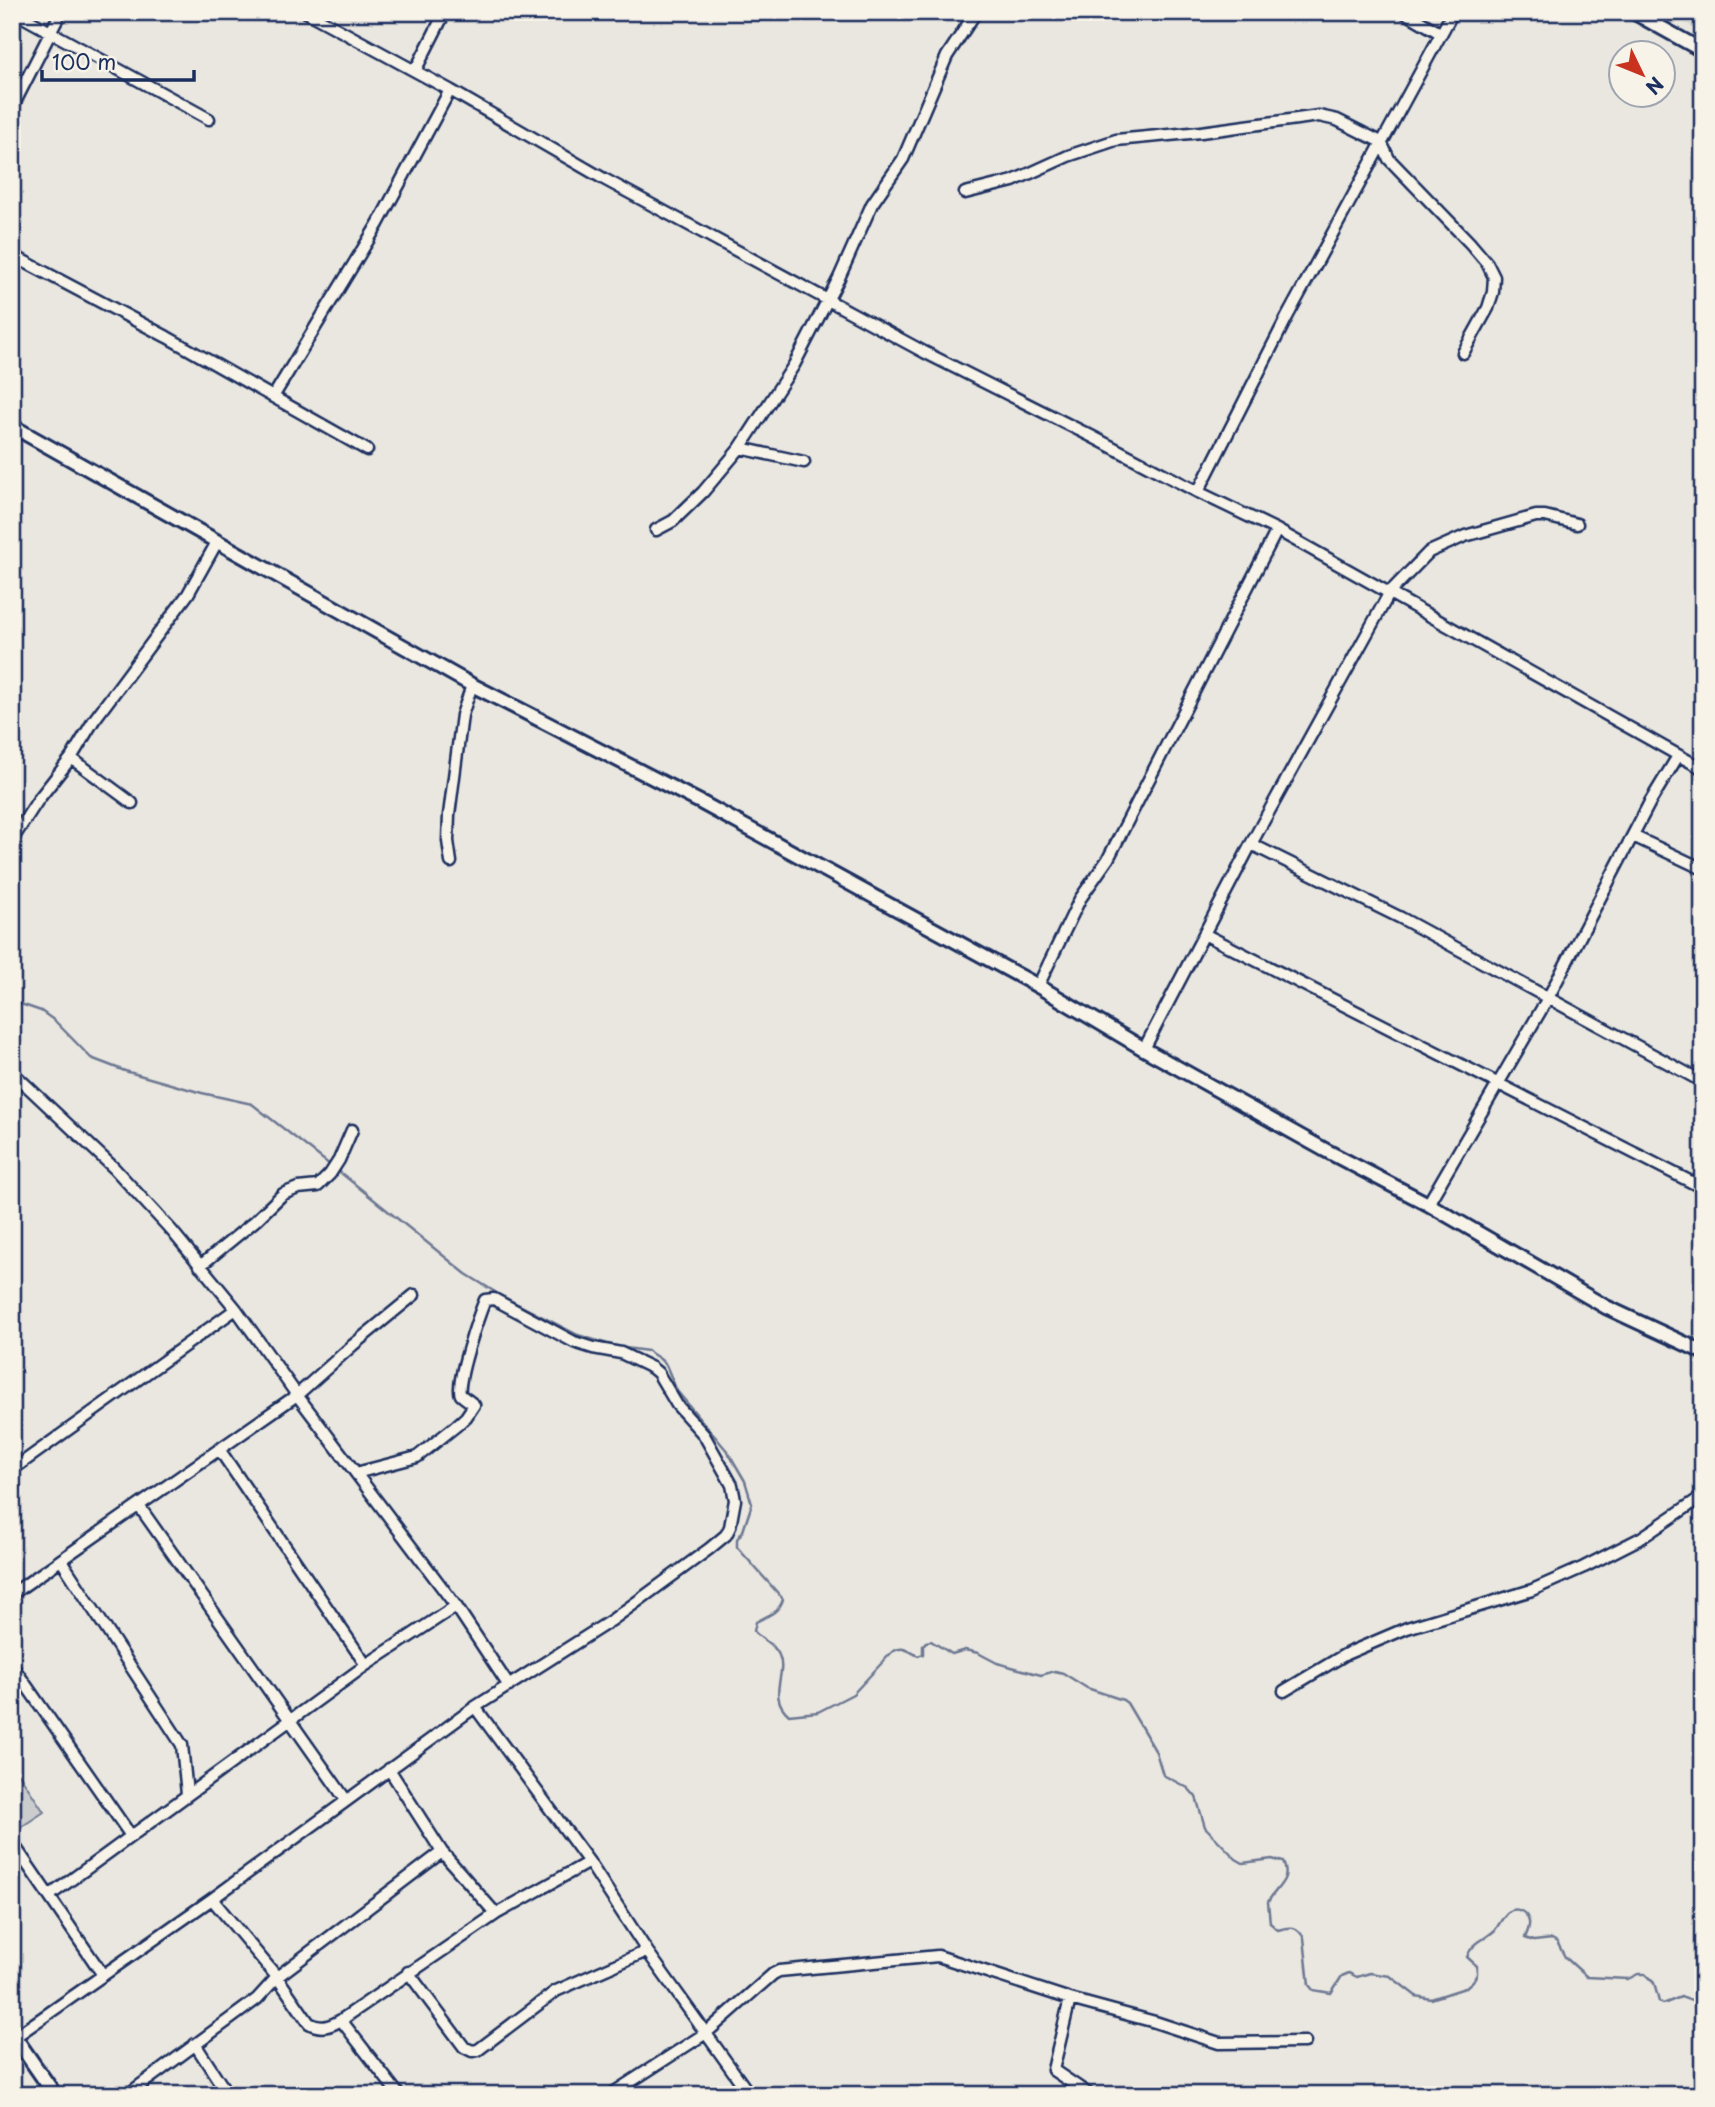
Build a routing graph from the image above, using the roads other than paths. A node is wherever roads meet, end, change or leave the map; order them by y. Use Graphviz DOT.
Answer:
graph roads {
  1 [pos="14,12"];
  2 [pos="61,12"];
  3 [pos="306,12"];
  4 [pos="445,12"];
  5 [pos="976,12"];
  6 [pos="1404,12"];
  7 [pos="1453,12"];
  8 [pos="1633,12"];
  9 [pos="50,33"];
  10 [pos="1440,33"];
  11 [pos="1703,51"];
  12 [pos="415,71"];
  13 [pos="450,90"];
  14 [pos="12,108"];
  15 [pos="209,119"];
  16 [pos="1381,142"];
  17 [pos="965,193"];
  18 [pos="12,255"];
  19 [pos="827,300"];
  20 [pos="1463,353"];
  21 [pos="273,397"];
  22 [pos="12,426"];
  23 [pos="740,448"];
  24 [pos="368,450"];
  25 [pos="804,462"];
  26 [pos="1198,492"];
  27 [pos="1577,524"];
  28 [pos="656,530"];
  29 [pos="1277,530"];
  30 [pos="217,542"];
  31 [pos="1390,592"];
  32 [pos="472,685"];
  33 [pos="1678,756"];
  34 [pos="71,758"];
  35 [pos="1703,769"];
  36 [pos="132,803"];
  37 [pos="1633,836"];
  38 [pos="12,840"];
  39 [pos="1251,844"];
  40 [pos="451,862"];
  41 [pos="1703,869"];
  42 [pos="1204,934"];
  43 [pos="1038,986"];
  44 [pos="1548,998"];
  45 [pos="1144,1049"];
  46 [pos="12,1072"];
  47 [pos="1703,1082"];
  48 [pos="1499,1084"];
  49 [pos="352,1130"];
  50 [pos="1703,1188"];
  51 [pos="1428,1204"];
  52 [pos="200,1266"];
  53 [pos="415,1295"];
  54 [pos="236,1309"];
  55 [pos="1703,1352"];
  56 [pos="297,1395"];
  57 [pos="219,1449"];
  58 [pos="12,1470"];
  59 [pos="356,1473"];
  60 [pos="1703,1496"];
  61 [pos="139,1506"];
  62 [pos="61,1560"];
  63 [pos="12,1594"];
  64 [pos="456,1606"];
  65 [pos="12,1665"];
  66 [pos="366,1665"];
  67 [pos="509,1686"];
  68 [pos="1284,1691"];
  69 [pos="475,1707"];
  70 [pos="291,1720"];
  71 [pos="389,1769"];
  72 [pos="187,1794"];
  73 [pos="345,1800"];
  74 [pos="131,1836"];
  75 [pos="12,1842"];
  76 [pos="442,1852"];
  77 [pos="589,1862"];
  78 [pos="49,1896"];
  79 [pos="212,1899"];
  80 [pos="496,1913"];
  81 [pos="647,1951"];
  82 [pos="408,1972"];
  83 [pos="103,1975"];
  84 [pos="277,1977"];
  85 [pos="1070,1998"];
  86 [pos="341,2020"];
  87 [pos="706,2033"];
  88 [pos="13,2037"];
  89 [pos="1305,2042"];
  90 [pos="195,2045"];
  91 [pos="55,2095"];
  92 [pos="127,2095"];
  93 [pos="228,2095"];
  94 [pos="399,2095"];
  95 [pos="610,2095"];
  96 [pos="750,2095"];
  97 [pos="1090,2095"];
  1 -- 9 [label="street"];
  2 -- 9 [label="street"];
  3 -- 12 [label="street"];
  4 -- 12 [label="street"];
  5 -- 19 [label="street"];
  6 -- 10 [label="street"];
  7 -- 10 [label="street"];
  8 -- 11 [label="street"];
  9 -- 14 [label="street"];
  9 -- 15 [label="street"];
  10 -- 16 [label="street"];
  12 -- 13 [label="street"];
  13 -- 19 [label="street"];
  13 -- 21 [label="street"];
  16 -- 17 [label="street"];
  16 -- 20 [label="street"];
  16 -- 26 [label="street"];
  18 -- 21 [label="street"];
  19 -- 23 [label="street"];
  19 -- 26 [label="street"];
  21 -- 24 [label="street"];
  22 -- 30 [label="street"];
  23 -- 25 [label="street"];
  23 -- 28 [label="street"];
  26 -- 29 [label="street"];
  27 -- 31 [label="street"];
  29 -- 31 [label="street"];
  29 -- 43 [label="street"];
  30 -- 32 [label="street"];
  30 -- 34 [label="street"];
  31 -- 33 [label="street"];
  31 -- 39 [label="street"];
  32 -- 40 [label="street"];
  32 -- 43 [label="street"];
  33 -- 35 [label="street"];
  33 -- 37 [label="street"];
  34 -- 36 [label="street"];
  34 -- 38 [label="street"];
  37 -- 41 [label="street"];
  37 -- 44 [label="street"];
  39 -- 42 [label="street"];
  39 -- 44 [label="street"];
  42 -- 45 [label="street"];
  42 -- 48 [label="street"];
  43 -- 45 [label="street"];
  44 -- 47 [label="street"];
  44 -- 48 [label="street"];
  45 -- 51 [label="street"];
  46 -- 52 [label="street"];
  48 -- 50 [label="street"];
  48 -- 51 [label="street"];
  49 -- 52 [label="street"];
  51 -- 55 [label="street"];
  52 -- 54 [label="street"];
  53 -- 56 [label="street"];
  54 -- 56 [label="street"];
  54 -- 58 [label="street"];
  56 -- 57 [label="street"];
  56 -- 59 [label="street"];
  57 -- 61 [label="street"];
  57 -- 66 [label="street"];
  59 -- 64 [label="street"];
  59 -- 67 [label="street"];
  60 -- 68 [label="street"];
  61 -- 62 [label="street"];
  61 -- 70 [label="street"];
  62 -- 63 [label="street"];
  62 -- 72 [label="street"];
  64 -- 66 [label="street"];
  64 -- 67 [label="street"];
  65 -- 74 [label="street"];
  66 -- 70 [label="street"];
  67 -- 69 [label="street"];
  69 -- 71 [label="street"];
  69 -- 77 [label="street"];
  70 -- 72 [label="street"];
  70 -- 73 [label="street"];
  71 -- 73 [label="street"];
  71 -- 76 [label="street"];
  72 -- 74 [label="street"];
  73 -- 79 [label="street"];
  74 -- 78 [label="street"];
  75 -- 78 [label="street"];
  76 -- 80 [label="street"];
  76 -- 84 [label="street"];
  77 -- 80 [label="street"];
  77 -- 81 [label="street"];
  78 -- 83 [label="street"];
  79 -- 83 [label="street"];
  79 -- 84 [label="street"];
  80 -- 82 [label="street"];
  81 -- 82 [label="street"];
  81 -- 87 [label="street"];
  82 -- 86 [label="street"];
  83 -- 88 [label="street"];
  84 -- 86 [label="street"];
  84 -- 90 [label="street"];
  85 -- 87 [label="street"];
  85 -- 89 [label="street"];
  85 -- 97 [label="street"];
  86 -- 94 [label="street"];
  87 -- 95 [label="street"];
  87 -- 96 [label="street"];
  88 -- 91 [label="street"];
  90 -- 92 [label="street"];
  90 -- 93 [label="street"];
}
